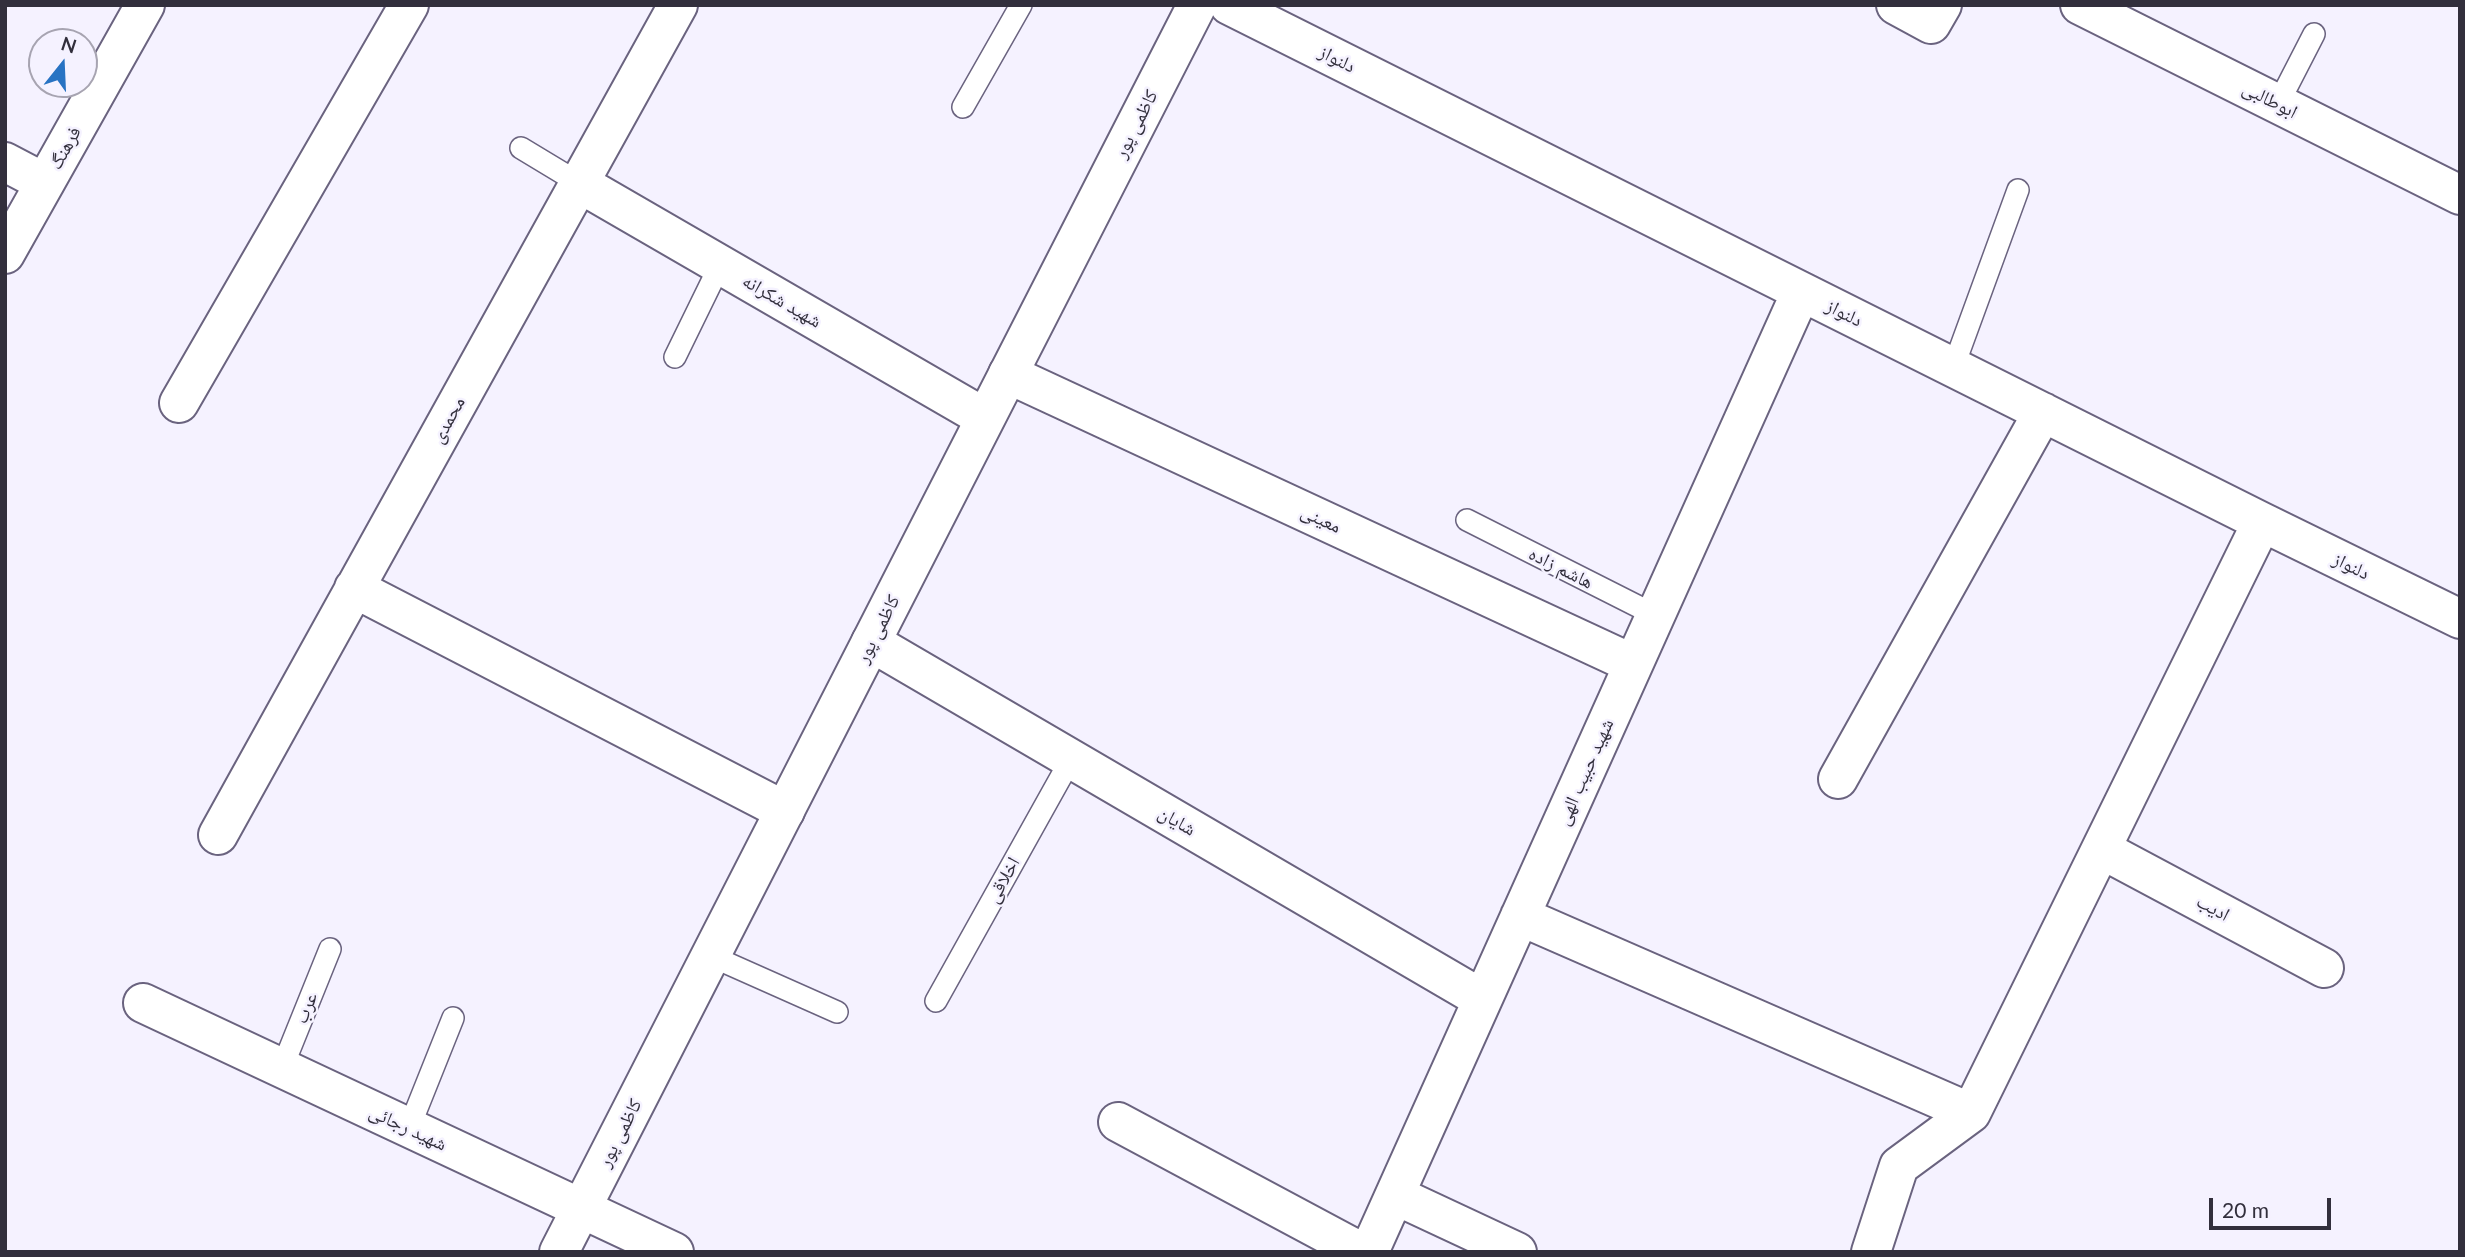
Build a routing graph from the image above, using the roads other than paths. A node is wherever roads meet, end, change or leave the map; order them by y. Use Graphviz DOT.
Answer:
graph roads {
  1 [pos="145,5"];
  2 [pos="409,5"];
  3 [pos="678,5"];
  4 [pos="1020,5"];
  5 [pos="1196,5"];
  6 [pos="1229,5"];
  7 [pos="1896,5"];
  8 [pos="1942,5"];
  9 [pos="2080,5"];
  10 [pos="2314,34"];
  11 [pos="2278,104"];
  12 [pos="964,107"];
  13 [pos="521,148"];
  14 [pos="5,162"];
  15 [pos="45,183"];
  16 [pos="579,183"];
  17 [pos="2018,190"];
  18 [pos="2460,195"];
  19 [pos="5,254"];
  20 [pos="720,265"];
  21 [pos="1801,292"];
  22 [pos="675,357"];
  23 [pos="1953,368"];
  24 [pos="1008,374"];
  25 [pos="179,403"];
  26 [pos="2043,412"];
  27 [pos="985,418"];
  28 [pos="1467,520"];
  29 [pos="2262,522"];
  30 [pos="354,588"];
  31 [pos="1655,615"];
  32 [pos="2460,619"];
  33 [pos="871,642"];
  34 [pos="1633,664"];
  35 [pos="1071,759"];
  36 [pos="1838,779"];
  37 [pos="785,811"];
  38 [pos="218,835"];
  39 [pos="2101,849"];
  40 [pos="1520,916"];
  41 [pos="330,949"];
  42 [pos="711,956"];
  43 [pos="2324,968"];
  44 [pos="1482,999"];
  45 [pos="936,1001"];
  46 [pos="143,1003"];
  47 [pos="837,1012"];
  48 [pos="453,1018"];
  49 [pos="282,1068"];
  50 [pos="1971,1113"];
  51 [pos="1118,1122"];
  52 [pos="409,1128"];
  53 [pos="1395,1195"];
  54 [pos="581,1209"];
  55 [pos="559,1252"];
  56 [pos="674,1252"];
  57 [pos="1361,1252"];
  58 [pos="1368,1252"];
  59 [pos="1517,1252"];
  60 [pos="1871,1252"];
  1 -- 15 [label="street, فرهنگ"];
  2 -- 25 [label="street"];
  3 -- 16 [label="street, محمدی"];
  4 -- 12 [label="lane"];
  5 -- 24 [label="street, کاظمی پور"];
  6 -- 21 [label="street, دلنواز"];
  7 -- 8 [label="street"];
  9 -- 11 [label="street, ابوطالبی"];
  10 -- 11 [label="lane"];
  11 -- 18 [label="street, ابوطالبی"];
  13 -- 16 [label="lane"];
  14 -- 15 [label="street"];
  15 -- 19 [label="street, فرهنگ"];
  16 -- 20 [label="street, شهید شکرانه"];
  16 -- 30 [label="street, محمدی"];
  17 -- 23 [label="lane"];
  20 -- 22 [label="lane"];
  20 -- 27 [label="street, شهید شکرانه"];
  21 -- 23 [label="street, دلنواز"];
  21 -- 31 [label="street, شهید حبیب الهی"];
  23 -- 26 [label="street, دلنواز"];
  24 -- 27 [label="street, کاظمی پور"];
  24 -- 34 [label="street, معینی"];
  26 -- 29 [label="street, دلنواز"];
  26 -- 36 [label="street"];
  27 -- 33 [label="street, کاظمی پور"];
  28 -- 31 [label="lane, هاشم زاده"];
  29 -- 32 [label="street, دلنواز"];
  29 -- 39 [label="street"];
  30 -- 37 [label="street"];
  30 -- 38 [label="street, محمدی"];
  31 -- 34 [label="street, شهید حبیب الهی"];
  33 -- 35 [label="street, شایان"];
  33 -- 37 [label="street, کاظمی پور"];
  34 -- 40 [label="street, شهید حبیب الهی"];
  35 -- 44 [label="street, شایان"];
  35 -- 45 [label="lane, اخلاقی"];
  37 -- 42 [label="street, کاظمی پور"];
  39 -- 43 [label="street, ادیب"];
  39 -- 50 [label="street"];
  40 -- 44 [label="street, شهید حبیب الهی"];
  40 -- 50 [label="street"];
  41 -- 49 [label="lane, عرب"];
  42 -- 47 [label="lane"];
  42 -- 54 [label="street, کاظمی پور"];
  44 -- 53 [label="street, شهید حبیب الهی"];
  46 -- 49 [label="street, شهید رجائی"];
  48 -- 52 [label="lane"];
  49 -- 52 [label="street, شهید رجائی"];
  50 -- 60 [label="street"];
  51 -- 57 [label="street"];
  52 -- 54 [label="street, شهید رجائی"];
  53 -- 58 [label="street, شهید حبیب الهی"];
  53 -- 59 [label="street"];
  54 -- 55 [label="street, کاظمی پور"];
  54 -- 56 [label="street, شهید رجائی"];
}
